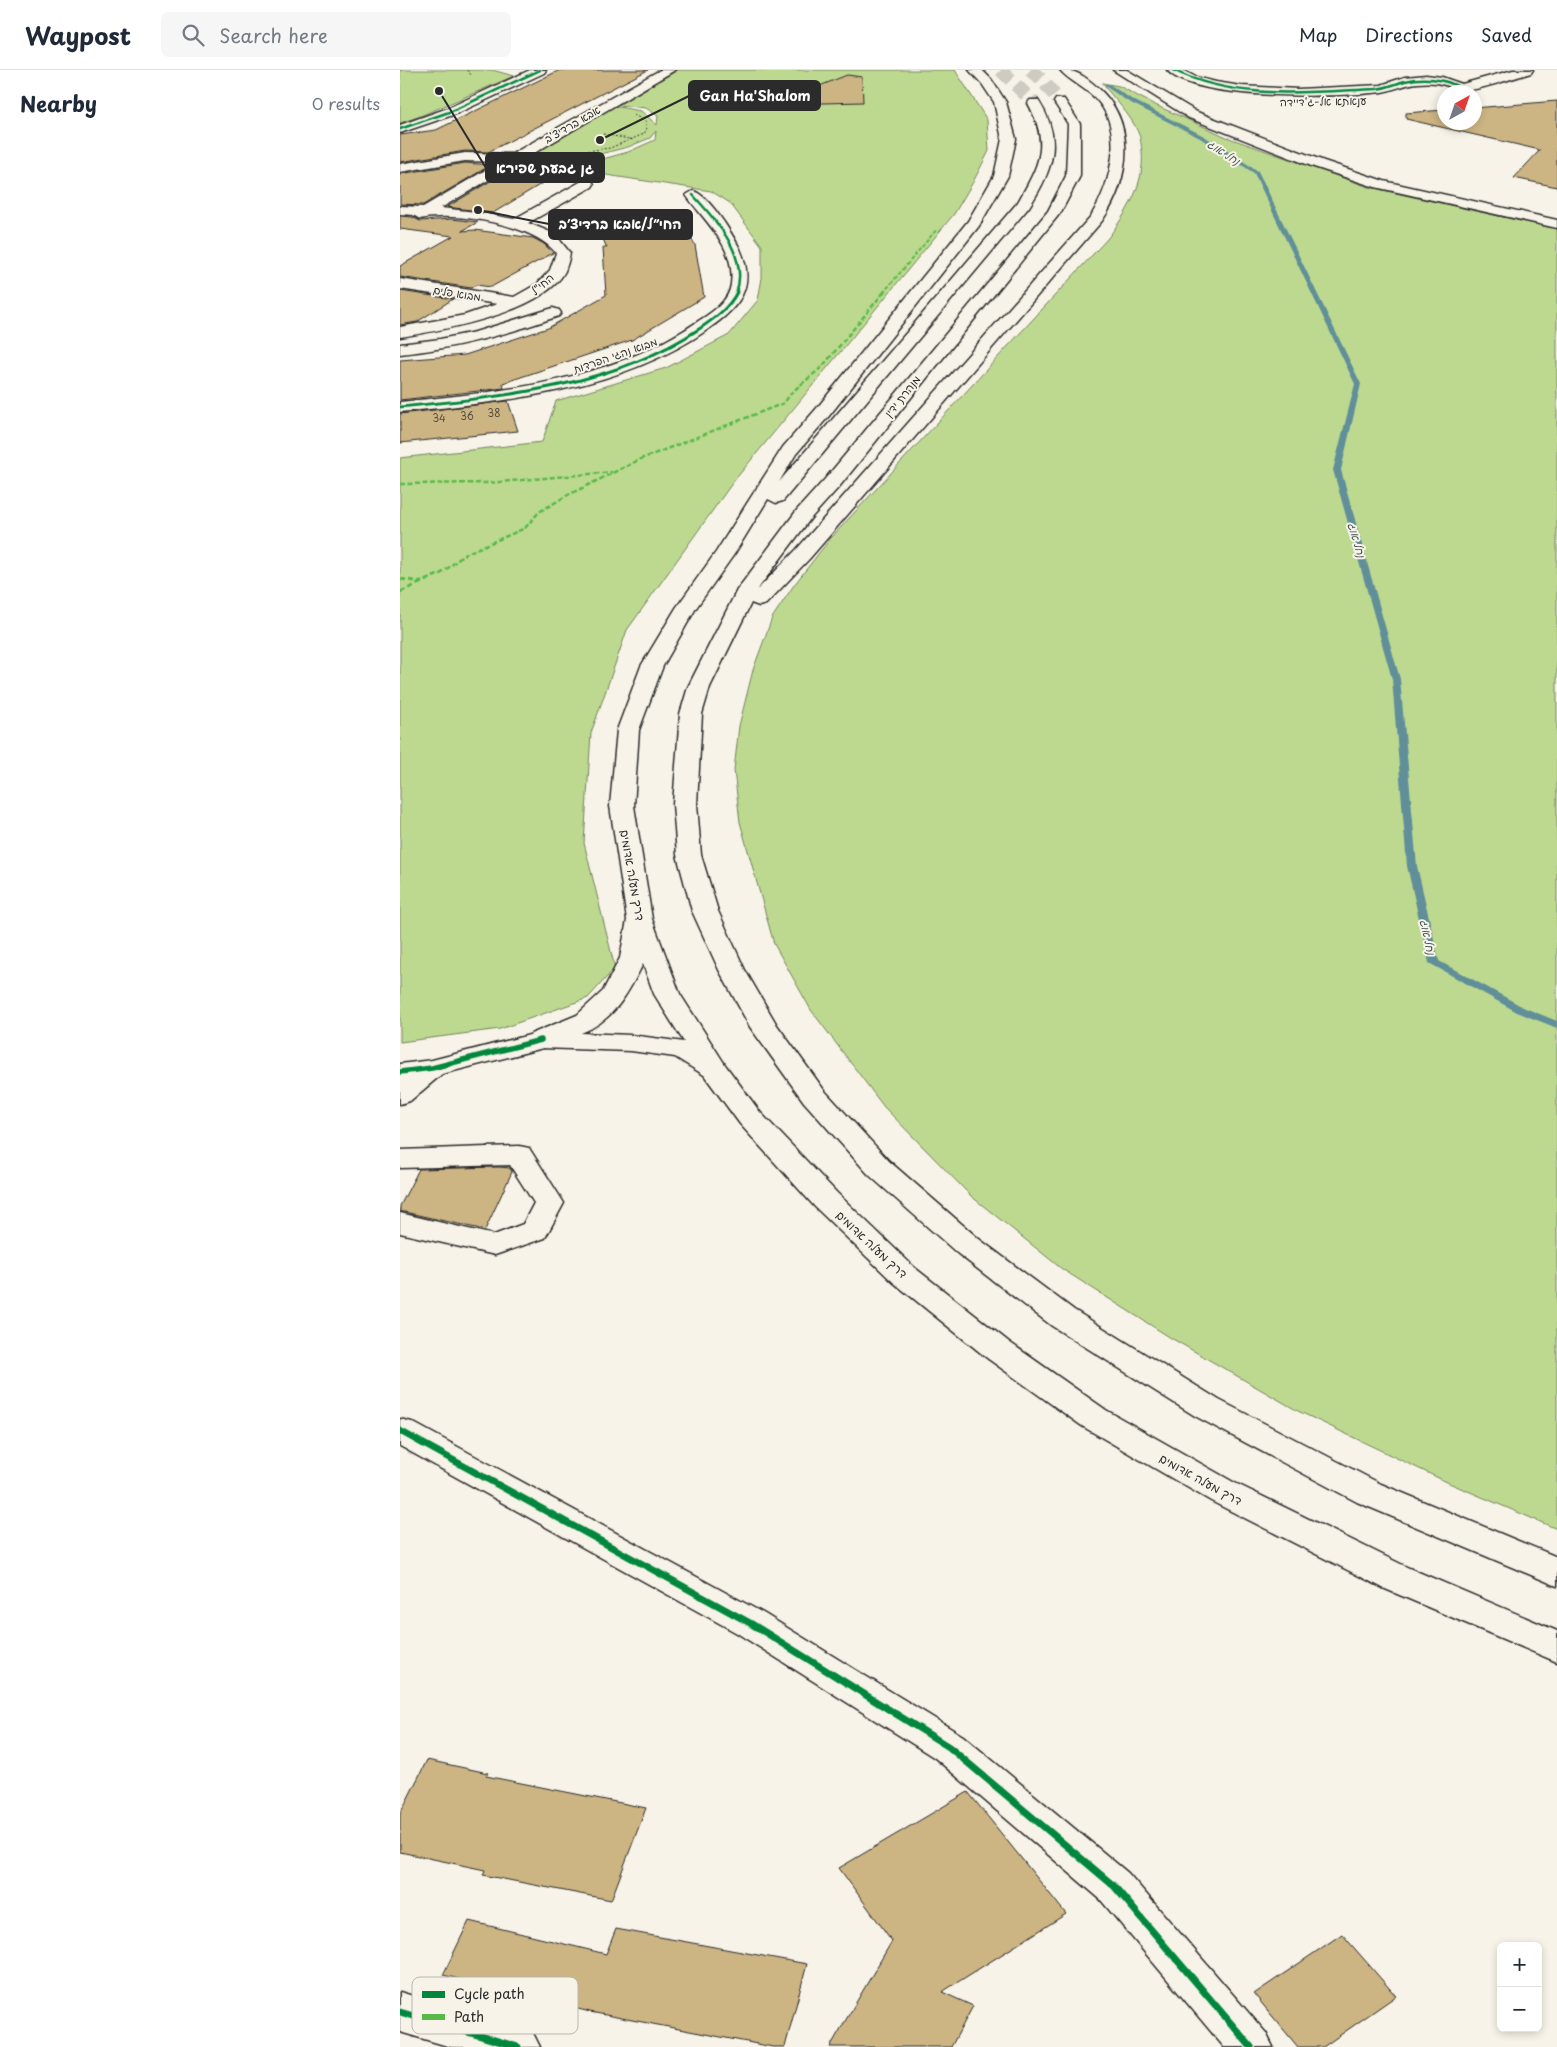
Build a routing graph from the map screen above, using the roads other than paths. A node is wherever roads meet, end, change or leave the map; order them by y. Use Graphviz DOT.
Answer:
graph roads {
  1 [pos="505,70"];
  2 [pos="669,70"];
  3 [pos="975,70"];
  4 [pos="1066,70"];
  5 [pos="1119,70"];
  6 [pos="1137,70"];
  7 [pos="1173,70"];
  8 [pos="1191,70"];
  9 [pos="1209,70"];
  10 [pos="1418,70"];
  11 [pos="1502,70"];
  12 [pos="1527,70"];
  13 [pos="534,73"];
  14 [pos="1159,75"];
  15 [pos="1396,78"];
  16 [pos="1439,81"];
  17 [pos="1174,84"];
  18 [pos="1454,85"];
  19 [pos="1476,85"];
  20 [pos="1199,89"];
  21 [pos="1358,90"];
  22 [pos="1275,92"];
  23 [pos="1060,102"];
  24 [pos="1034,103"];
  25 [pos="400,129"];
  26 [pos="513,158"];
  27 [pos="400,168"];
  28 [pos="587,184"];
  29 [pos="693,195"];
  30 [pos="400,210"];
  31 [pos="425,212"];
  32 [pos="515,224"];
  33 [pos="1557,224"];
  34 [pos="400,225"];
  35 [pos="400,284"];
  36 [pos="515,302"];
  37 [pos="553,314"];
  38 [pos="400,332"];
  39 [pos="400,349"];
  40 [pos="400,406"];
  41 [pos="725,553"];
  42 [pos="699,688"];
  43 [pos="639,919"];
  44 [pos="541,1040"];
  45 [pos="432,1068"];
  46 [pos="714,1069"];
  47 [pos="400,1072"];
  48 [pos="400,1095"];
  49 [pos="400,1159"];
  50 [pos="400,1223"];
  51 [pos="400,1431"];
  52 [pos="1557,1572"];
  53 [pos="1557,1647"];
  54 [pos="400,2012"];
  55 [pos="412,2016"];
  56 [pos="474,2034"];
  57 [pos="518,2047"];
  58 [pos="1251,2047"];
  1 -- 13 [label="main road"];
  2 -- 26 [label="main road, אבא ברדיצ'ב"];
  3 -- 41 [label="main road"];
  4 -- 42 [label="main road"];
  5 -- 33 [label="main road"];
  6 -- 14 [label="main road, ענאתא אל-ג'דיידה"];
  7 -- 22 [label="main road, ענאתא אל-ג'דיידה"];
  8 -- 21 [label="main road, ענאתא אל-ג'דיידה"];
  9 -- 15 [label="main road"];
  10 -- 16 [label="main road"];
  11 -- 16 [label="main road, ענאתא אל-ג'דיידה"];
  12 -- 19 [label="main road"];
  13 -- 25 [label="main road"];
  14 -- 20 [label="main road, ענאתא אל-ג'דיידה"];
  14 -- 22 [label="main road, ענאתא אל-ג'דיידה"];
  15 -- 16 [label="main road, ענאתא אל-ג'דיידה"];
  15 -- 20 [label="main road, ענאתא אל-ג'דיידה"];
  15 -- 21 [label="main road, ענאתא אל-ג'דיידה"];
  16 -- 18 [label="main road"];
  17 -- 20 [label="main road, ענאתא אל-ג'דיידה"];
  21 -- 22 [label="main road, ענאתא אל-ג'דיידה"];
  23 -- 42 [label="main road, מנהרת ידין"];
  24 -- 41 [label="main road"];
  26 -- 27 [label="main road"];
  26 -- 31 [label="main road, אבא ברדיצ'ב"];
  28 -- 32 [label="main road"];
  29 -- 40 [label="main road, מבוא נהגי הפרדות"];
  30 -- 31 [label="main road, החי\"ל"];
  31 -- 32 [label="main road, החי\"ל"];
  31 -- 34 [label="main road, אבא ברדיצ'ב"];
  32 -- 36 [label="main road, החי\"ל"];
  35 -- 36 [label="main road, מבוא פלים"];
  36 -- 38 [label="main road, החי\"ל"];
  37 -- 39 [label="main road"];
  41 -- 43 [label="main road, דרך מעלה אדומים"];
  42 -- 52 [label="main road"];
  43 -- 44 [label="main road"];
  43 -- 46 [label="main road, דרך מעלה אדומים"];
  44 -- 45 [label="main road"];
  44 -- 46 [label="main road"];
  45 -- 47 [label="main road"];
  45 -- 48 [label="main road"];
  46 -- 53 [label="main road, דרך מעלה אדומים"];
  49 -- 50 [label="main road"];
  51 -- 58 [label="main road"];
  54 -- 55 [label="main road"];
  56 -- 57 [label="main road"];
}
